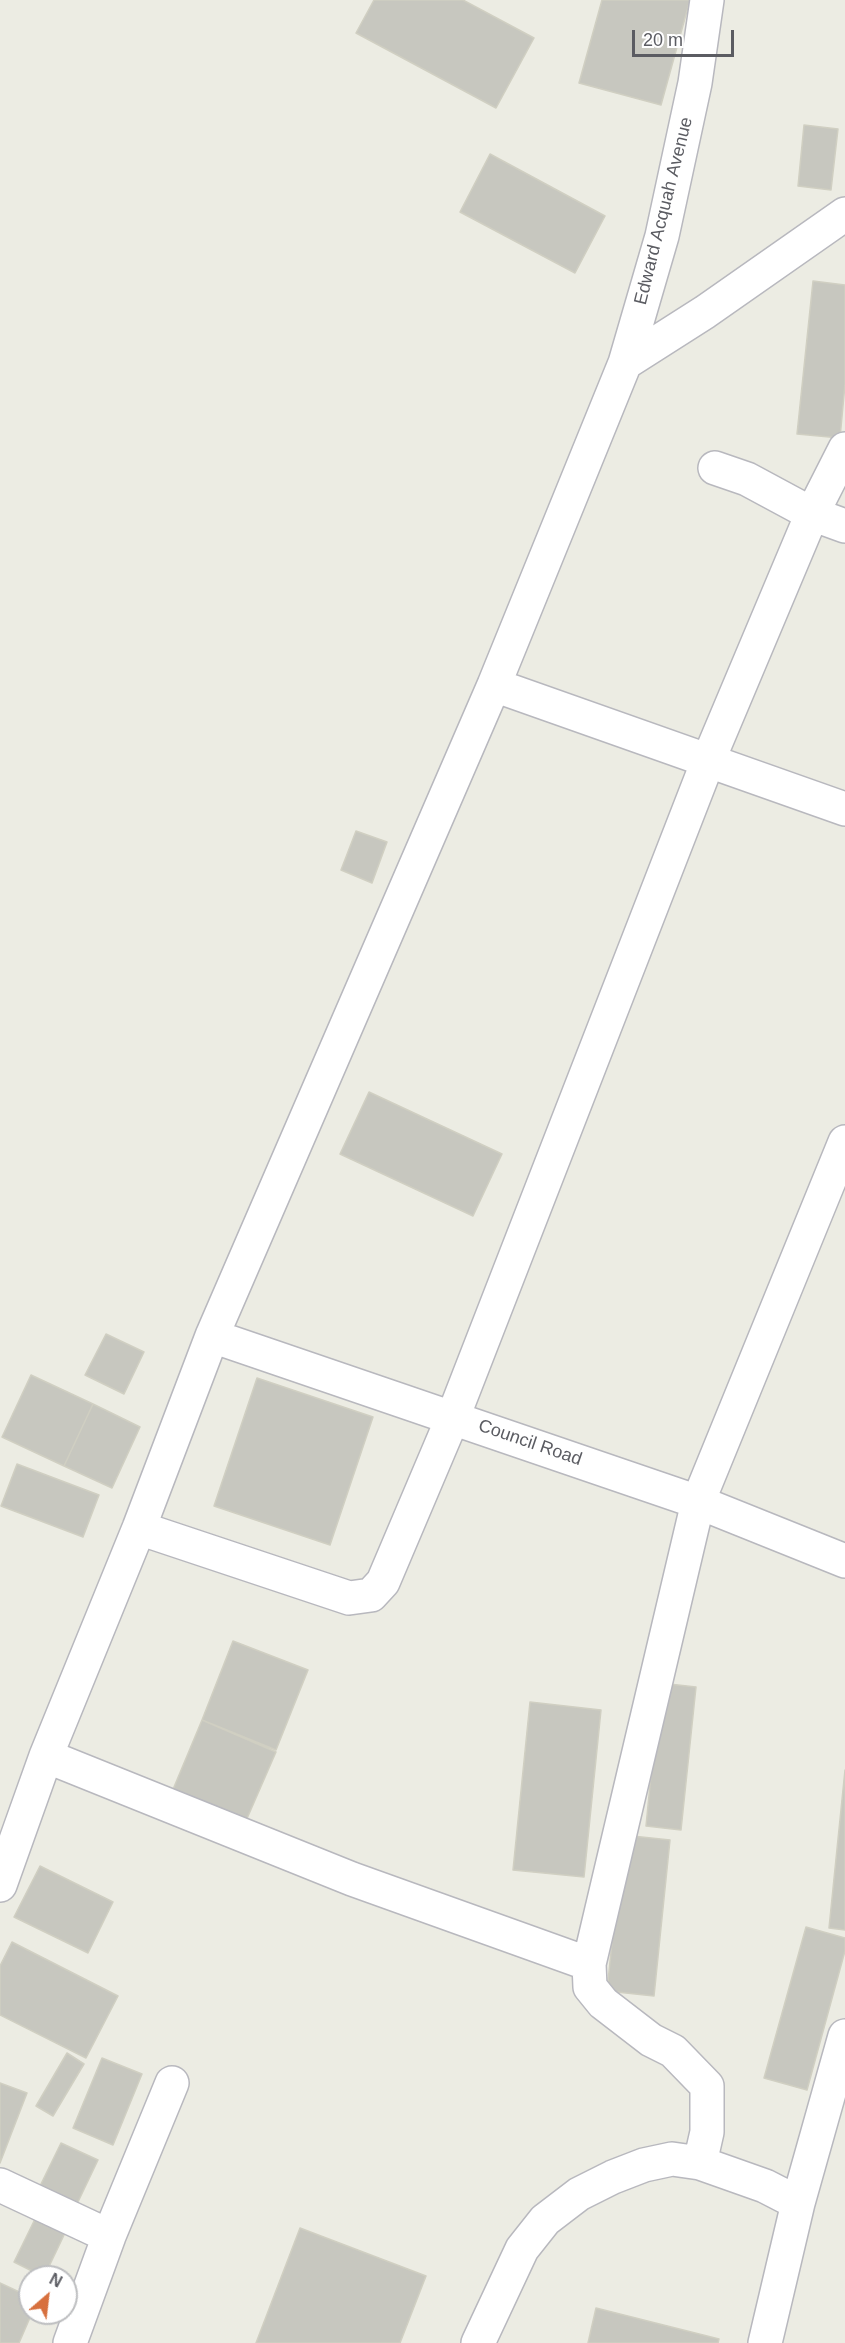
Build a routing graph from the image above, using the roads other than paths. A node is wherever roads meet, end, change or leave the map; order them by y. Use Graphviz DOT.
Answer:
graph roads {
  1 [pos="707,0"];
  2 [pos="845,214"];
  3 [pos="625,363"];
  4 [pos="845,449"];
  5 [pos="715,468"];
  6 [pos="812,514"];
  7 [pos="845,526"];
  8 [pos="494,685"];
  9 [pos="708,761"];
  10 [pos="845,809"];
  11 [pos="845,1142"];
  12 [pos="212,1336"];
  13 [pos="453,1417"];
  14 [pos="698,1502"];
  15 [pos="139,1528"];
  16 [pos="845,1560"];
  17 [pos="46,1756"];
  18 [pos="0,1885"];
  19 [pos="589,1964"];
  20 [pos="843,2052"];
  21 [pos="172,2083"];
  22 [pos="700,2163"];
  23 [pos="0,2185"];
  24 [pos="798,2203"];
  25 [pos="109,2236"];
  26 [pos="70,2343"];
  27 [pos="478,2343"];
  28 [pos="765,2343"];
  1 -- 3 [label="street, Edward Acquah Avenue"];
  2 -- 3 [label="street"];
  3 -- 8 [label="street, Edward Acquah Avenue"];
  4 -- 6 [label="street"];
  5 -- 6 [label="street"];
  6 -- 7 [label="street"];
  6 -- 9 [label="street"];
  8 -- 9 [label="street"];
  8 -- 12 [label="street, Edward Acquah Avenue"];
  9 -- 10 [label="street"];
  9 -- 13 [label="street"];
  11 -- 14 [label="street"];
  12 -- 13 [label="street, Council Road"];
  12 -- 15 [label="street, Edward Acquah Avenue"];
  13 -- 14 [label="street, Council Road"];
  13 -- 15 [label="street"];
  14 -- 16 [label="street, Council Road"];
  14 -- 19 [label="street"];
  15 -- 17 [label="street, Edward Acquah Avenue"];
  17 -- 18 [label="street, Edward Acquah Avenue"];
  17 -- 19 [label="street"];
  19 -- 22 [label="street"];
  20 -- 24 [label="street"];
  21 -- 25 [label="street"];
  22 -- 24 [label="street"];
  22 -- 27 [label="street"];
  23 -- 25 [label="street"];
  24 -- 28 [label="street"];
  25 -- 26 [label="street"];
}
